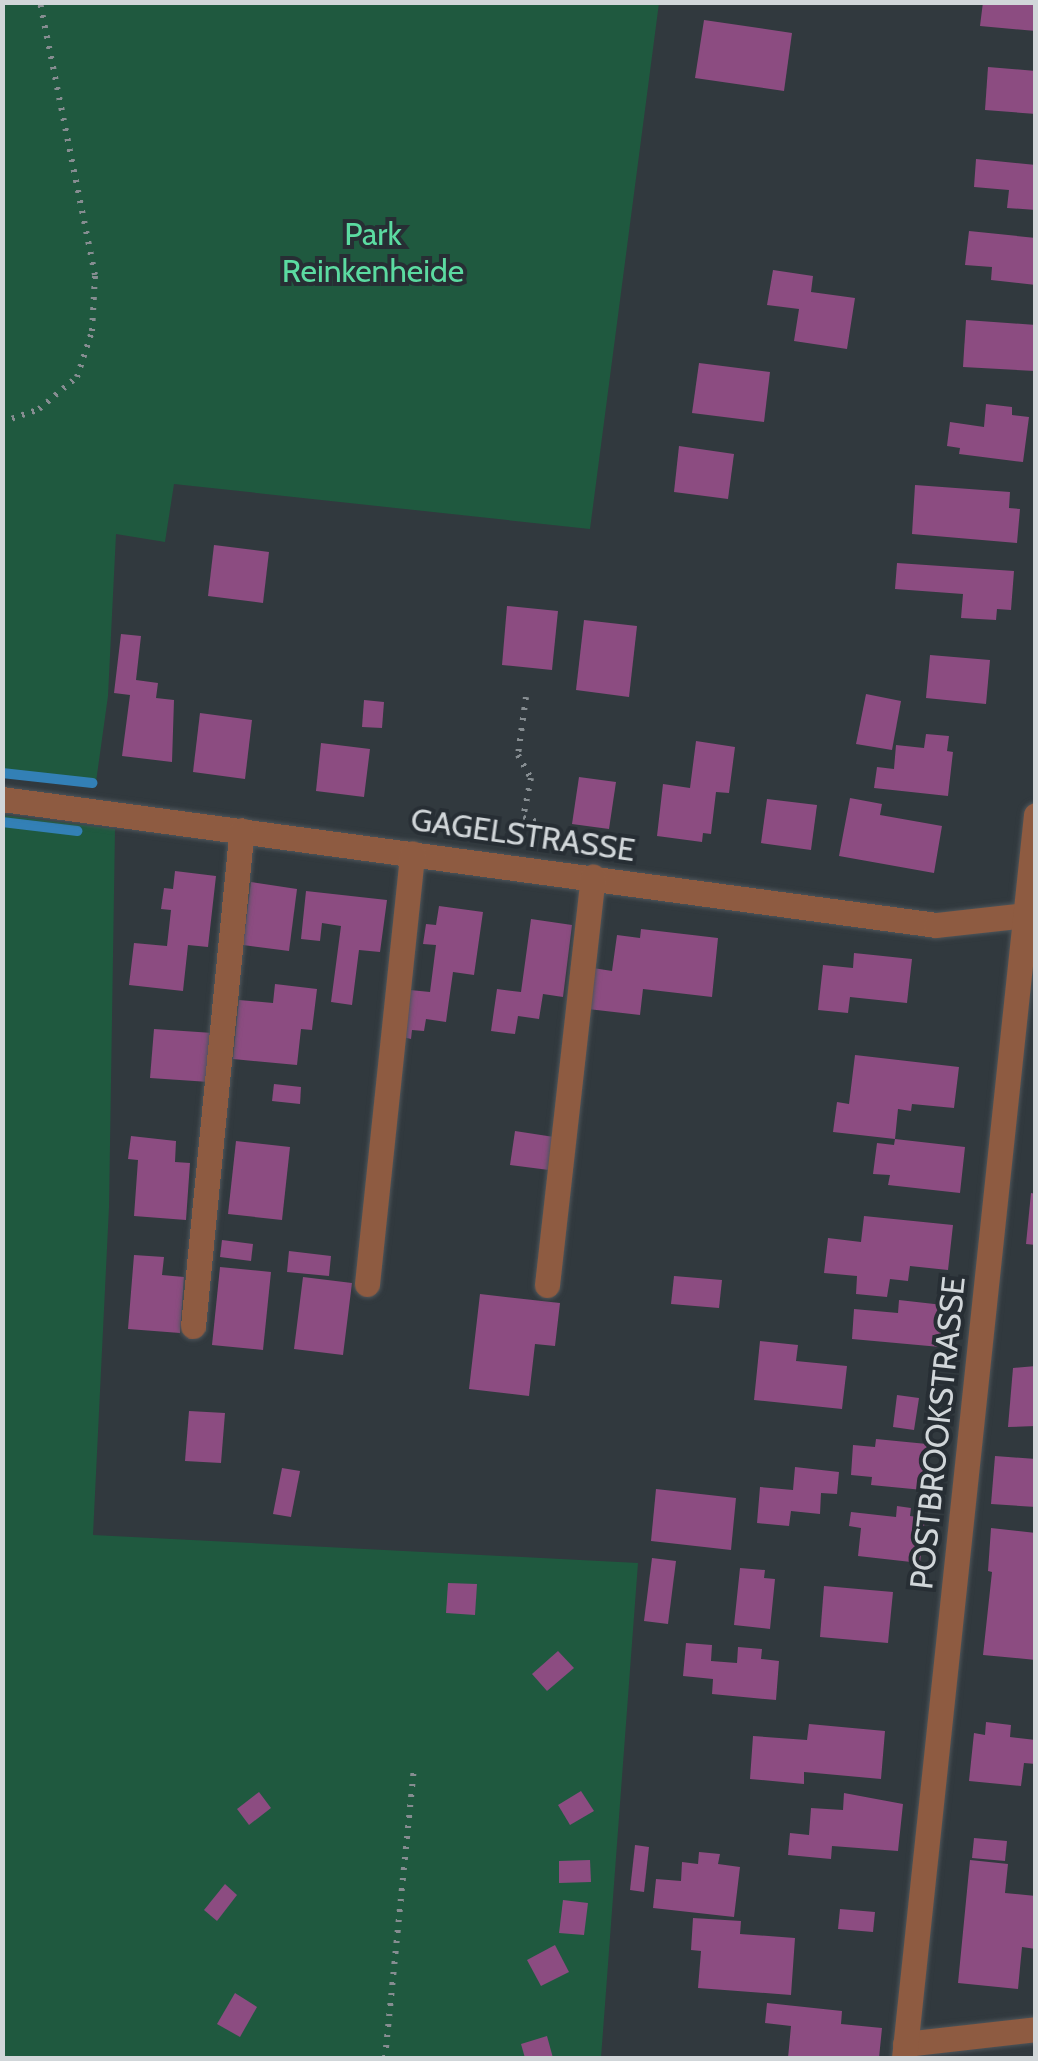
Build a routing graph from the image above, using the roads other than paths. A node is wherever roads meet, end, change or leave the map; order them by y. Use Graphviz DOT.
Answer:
graph roads {
  1 [pos="2,798"];
  2 [pos="1036,814"];
  3 [pos="242,830"];
  4 [pos="412,853"];
  5 [pos="594,877"];
  6 [pos="1031,915"];
  7 [pos="367,1284"];
  8 [pos="547,1285"];
  9 [pos="193,1326"];
  10 [pos="1036,2029"];
  11 [pos="904,2051"];
  1 -- 3 [label="street, GAGELSTRASSE"];
  2 -- 6 [label="street, POSTBROOKSTRASSE"];
  3 -- 4 [label="street, GAGELSTRASSE"];
  3 -- 9 [label="street"];
  4 -- 5 [label="street, GAGELSTRASSE"];
  4 -- 7 [label="street"];
  5 -- 6 [label="street, GAGELSTRASSE"];
  5 -- 8 [label="street"];
  6 -- 11 [label="street, POSTBROOKSTRASSE"];
  10 -- 11 [label="street"];
}
